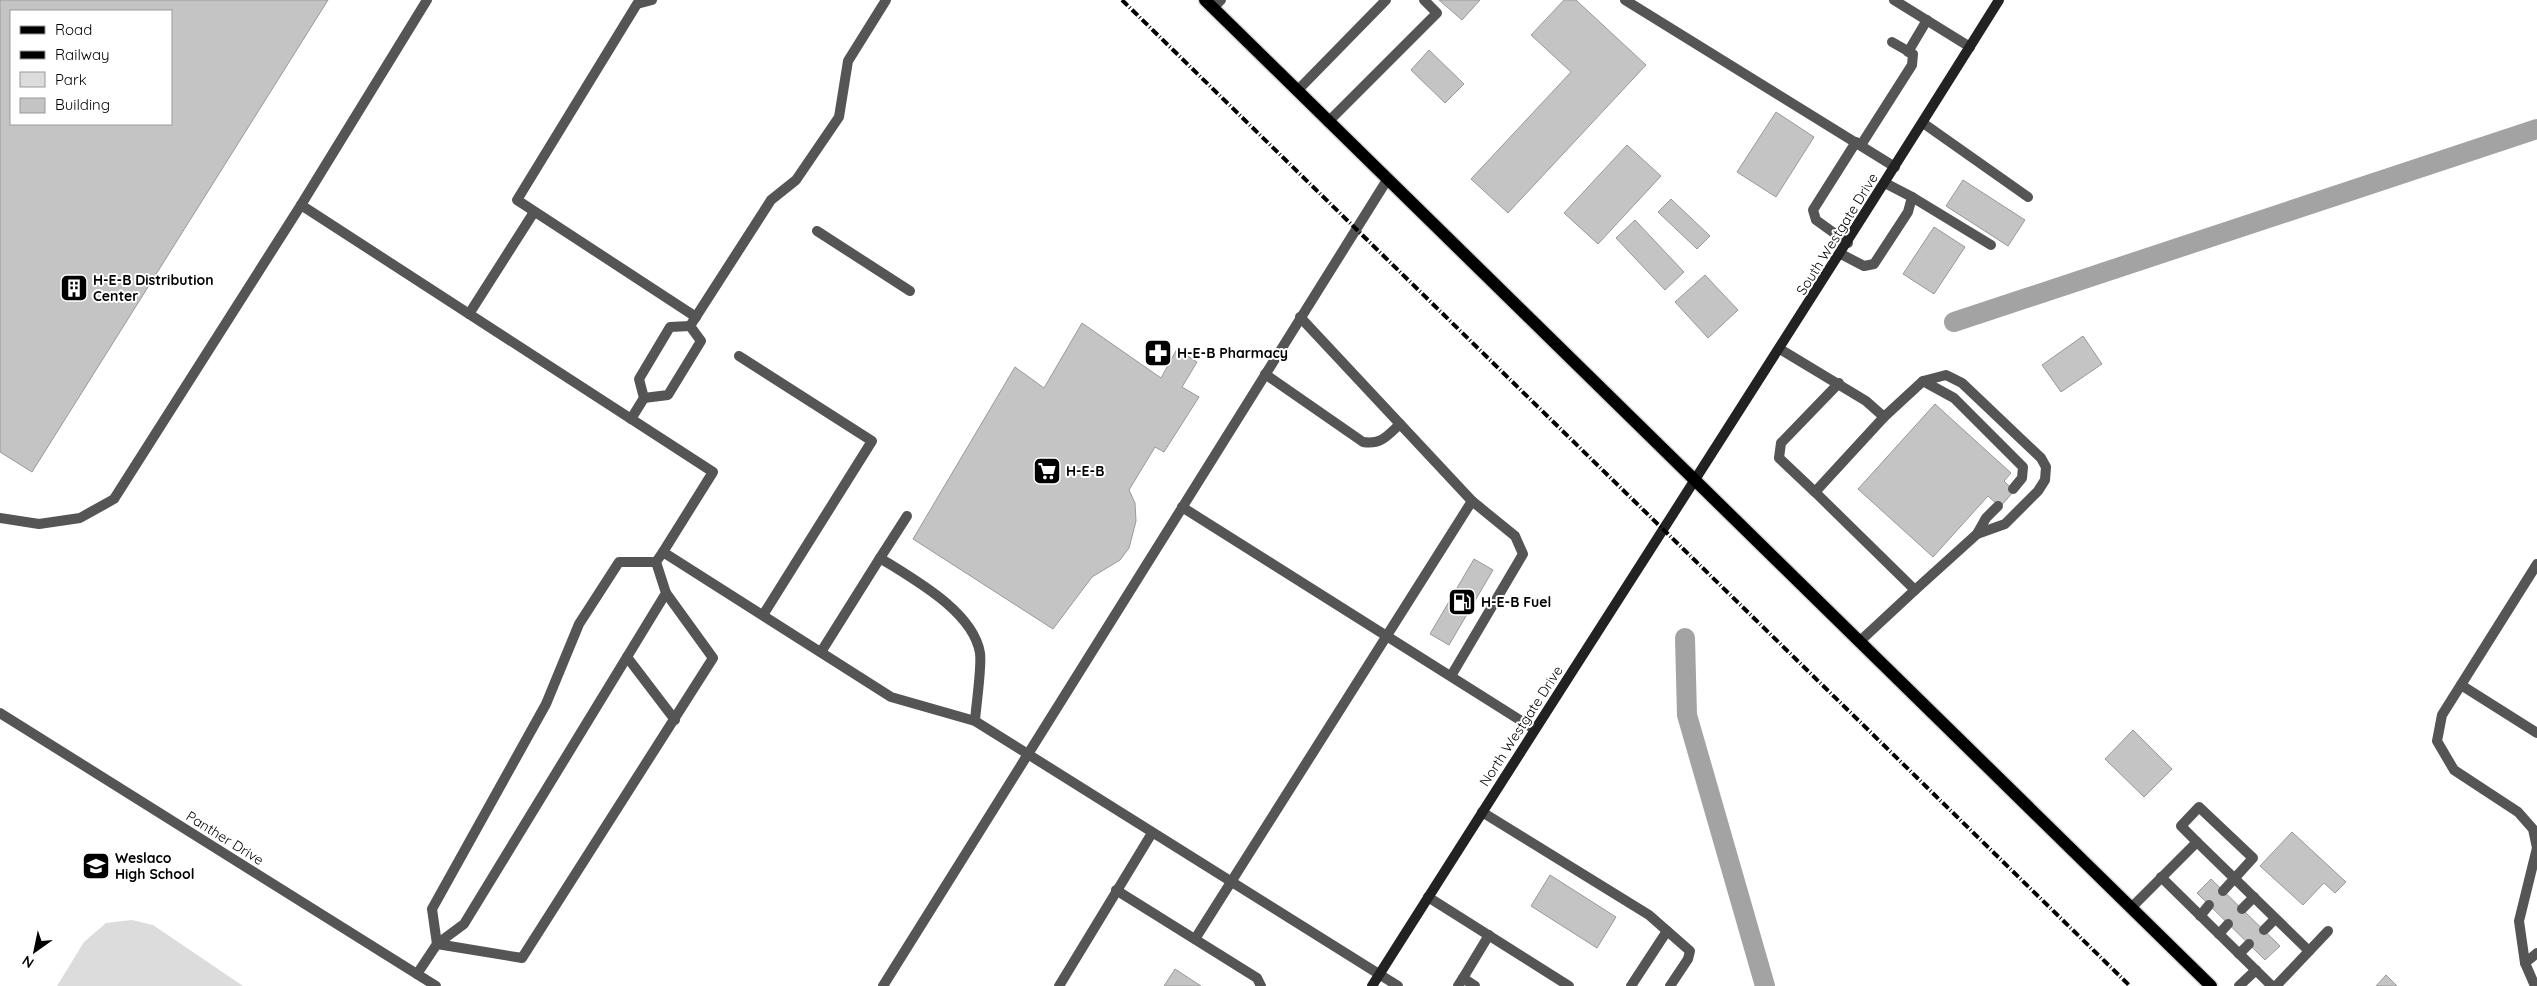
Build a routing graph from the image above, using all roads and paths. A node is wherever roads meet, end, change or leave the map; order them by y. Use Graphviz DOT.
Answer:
graph roads {
  1 [pos="427,0"];
  2 [pos="652,0"];
  3 [pos="886,0"];
  4 [pos="1386,0"];
  5 [pos="1424,0"];
  6 [pos="1626,0"];
  7 [pos="1894,0"];
  8 [pos="1999,0"];
  9 [pos="634,2"];
  10 [pos="1213,3"];
  11 [pos="1927,20"];
  12 [pos="1892,42"];
  13 [pos="1970,47"];
  14 [pos="1908,52"];
  15 [pos="1297,91"];
  16 [pos="1328,122"];
  17 [pos="1922,123"];
  18 [pos="1858,143"];
  19 [pos="1896,167"];
  20 [pos="1387,180"];
  21 [pos="1886,182"];
  22 [pos="1912,197"];
  23 [pos="2028,197"];
  24 [pos="301,205"];
  25 [pos="534,212"];
  26 [pos="818,231"];
  27 [pos="1848,243"];
  28 [pos="1991,245"];
  29 [pos="1841,254"];
  30 [pos="910,291"];
  31 [pos="469,314"];
  32 [pos="696,317"];
  33 [pos="1300,317"];
  34 [pos="690,326"];
  35 [pos="1780,350"];
  36 [pos="739,356"];
  37 [pos="1265,374"];
  38 [pos="1922,381"];
  39 [pos="1838,383"];
  40 [pos="644,398"];
  41 [pos="1884,417"];
  42 [pos="631,419"];
  43 [pos="1400,424"];
  44 [pos="1695,482"];
  45 [pos="2013,489"];
  46 [pos="1815,492"];
  47 [pos="1472,501"];
  48 [pos="1998,506"];
  49 [pos="1182,507"];
  50 [pos="907,516"];
  51 [pos="0,518"];
  52 [pos="1978,534"];
  53 [pos="662,552"];
  54 [pos="880,558"];
  55 [pos="656,562"];
  56 [pos="2537,564"];
  57 [pos="1915,590"];
  58 [pos="666,593"];
  59 [pos="764,615"];
  60 [pos="1386,636"];
  61 [pos="1859,642"];
  62 [pos="820,652"];
  63 [pos="627,657"];
  64 [pos="1451,676"];
  65 [pos="2461,685"];
  66 [pos="0,713"];
  67 [pos="675,720"];
  68 [pos="975,722"];
  69 [pos="1534,729"];
  70 [pos="2537,733"];
  71 [pos="1027,756"];
  72 [pos="1482,812"];
  73 [pos="2535,829"];
  74 [pos="1152,833"];
  75 [pos="2196,842"];
  76 [pos="2161,877"];
  77 [pos="2234,878"];
  78 [pos="1231,882"];
  79 [pos="1116,890"];
  80 [pos="2223,891"];
  81 [pos="1428,897"];
  82 [pos="2254,897"];
  83 [pos="2209,905"];
  84 [pos="2131,908"];
  85 [pos="2242,909"];
  86 [pos="2200,916"];
  87 [pos="2275,919"];
  88 [pos="2228,924"];
  89 [pos="2264,930"];
  90 [pos="1667,931"];
  91 [pos="2328,931"];
  92 [pos="2219,934"];
  93 [pos="1489,936"];
  94 [pos="1195,939"];
  95 [pos="438,944"];
  96 [pos="2249,944"];
  97 [pos="2310,951"];
  98 [pos="2537,953"];
  99 [pos="2239,954"];
  100 [pos="2526,963"];
  101 [pos="2256,970"];
  102 [pos="417,974"];
  103 [pos="1380,974"];
  104 [pos="1461,982"];
  105 [pos="436,986"];
  106 [pos="883,986"];
  107 [pos="1059,986"];
  108 [pos="1261,986"];
  109 [pos="1372,986"];
  110 [pos="1398,986"];
  111 [pos="1475,986"];
  112 [pos="1569,986"];
  113 [pos="1631,986"];
  114 [pos="1670,986"];
  115 [pos="2211,986"];
  116 [pos="2239,986"];
  117 [pos="2272,986"];
  118 [pos="2276,986"];
  119 [pos="2535,986"];
  1 -- 24 [label="street"];
  2 -- 9 [label="street"];
  3 -- 32 [label="street"];
  4 -- 15 [label="street"];
  5 -- 16 [label="street"];
  6 -- 18 [label="street"];
  7 -- 11 [label="street"];
  8 -- 13 [label="street, South Westgate Drive"];
  9 -- 25 [label="street"];
  10 -- 15 [label="main road"];
  11 -- 13 [label="street"];
  11 -- 14 [label="street"];
  12 -- 14 [label="street"];
  13 -- 17 [label="street, South Westgate Drive"];
  14 -- 18 [label="street"];
  15 -- 16 [label="main road"];
  16 -- 20 [label="main road"];
  17 -- 19 [label="street, South Westgate Drive"];
  17 -- 23 [label="street"];
  18 -- 19 [label="street"];
  18 -- 27 [label="street"];
  19 -- 21 [label="street, South Westgate Drive"];
  20 -- 33 [label="street"];
  20 -- 44 [label="main road"];
  21 -- 22 [label="street"];
  21 -- 27 [label="street, South Westgate Drive"];
  22 -- 28 [label="street"];
  22 -- 29 [label="street"];
  24 -- 31 [label="street"];
  24 -- 51 [label="street"];
  25 -- 31 [label="street"];
  25 -- 32 [label="street"];
  26 -- 30 [label="street"];
  27 -- 29 [label="street, South Westgate Drive"];
  29 -- 35 [label="street, South Westgate Drive"];
  31 -- 42 [label="street"];
  32 -- 34 [label="street"];
  33 -- 37 [label="street"];
  33 -- 43 [label="street"];
  34 -- 40 [label="street"];
  34 -- 40 [label="street"];
  35 -- 39 [label="street"];
  35 -- 44 [label="street, South Westgate Drive"];
  36 -- 59 [label="street"];
  37 -- 43 [label="street"];
  37 -- 49 [label="street"];
  38 -- 41 [label="street"];
  38 -- 45 [label="street"];
  38 -- 52 [label="street"];
  39 -- 41 [label="street"];
  39 -- 46 [label="street"];
  40 -- 42 [label="street"];
  41 -- 46 [label="street"];
  42 -- 53 [label="street"];
  43 -- 47 [label="street"];
  44 -- 61 [label="main road"];
  44 -- 69 [label="street, North Westgate Drive"];
  46 -- 57 [label="street"];
  47 -- 60 [label="street"];
  47 -- 64 [label="street"];
  48 -- 52 [label="street"];
  49 -- 60 [label="street"];
  49 -- 71 [label="street"];
  50 -- 54 [label="street"];
  52 -- 57 [label="street"];
  53 -- 55 [label="street"];
  53 -- 59 [label="street"];
  54 -- 62 [label="street"];
  54 -- 68 [label="street"];
  55 -- 58 [label="street"];
  55 -- 95 [label="street"];
  56 -- 65 [label="street"];
  57 -- 61 [label="street"];
  58 -- 63 [label="street"];
  58 -- 67 [label="street"];
  59 -- 62 [label="street"];
  60 -- 64 [label="street"];
  60 -- 78 [label="street"];
  61 -- 84 [label="main road"];
  62 -- 68 [label="street"];
  63 -- 67 [label="street"];
  63 -- 95 [label="street"];
  64 -- 69 [label="street"];
  65 -- 70 [label="street"];
  65 -- 73 [label="street"];
  66 -- 102 [label="street, Panther Drive"];
  67 -- 95 [label="street"];
  68 -- 71 [label="street"];
  69 -- 72 [label="street, North Westgate Drive"];
  71 -- 74 [label="street"];
  71 -- 106 [label="street"];
  72 -- 81 [label="street, North Westgate Drive"];
  72 -- 90 [label="street"];
  73 -- 100 [label="street"];
  74 -- 78 [label="street"];
  74 -- 79 [label="street"];
  75 -- 76 [label="street"];
  75 -- 77 [label="street"];
  75 -- 77 [label="street"];
  76 -- 84 [label="street"];
  76 -- 86 [label="street"];
  77 -- 80 [label="street"];
  77 -- 82 [label="street"];
  78 -- 94 [label="street"];
  78 -- 103 [label="street"];
  79 -- 94 [label="street"];
  79 -- 107 [label="street"];
  81 -- 93 [label="street"];
  81 -- 103 [label="street, North Westgate Drive"];
  82 -- 85 [label="street"];
  82 -- 87 [label="street"];
  83 -- 86 [label="street"];
  84 -- 115 [label="main road"];
  86 -- 92 [label="street"];
  87 -- 89 [label="street"];
  87 -- 97 [label="street"];
  88 -- 92 [label="street"];
  90 -- 113 [label="street"];
  90 -- 114 [label="street"];
  91 -- 97 [label="street"];
  92 -- 99 [label="street"];
  93 -- 104 [label="street"];
  93 -- 112 [label="street"];
  94 -- 108 [label="street"];
  95 -- 102 [label="street"];
  96 -- 99 [label="street"];
  97 -- 118 [label="street"];
  98 -- 100 [label="street"];
  99 -- 101 [label="street"];
  100 -- 119 [label="street"];
  101 -- 116 [label="street"];
  101 -- 117 [label="street"];
  102 -- 105 [label="street, Panther Drive"];
  103 -- 109 [label="street, North Westgate Drive"];
  103 -- 110 [label="street"];
  104 -- 111 [label="street"];
}
